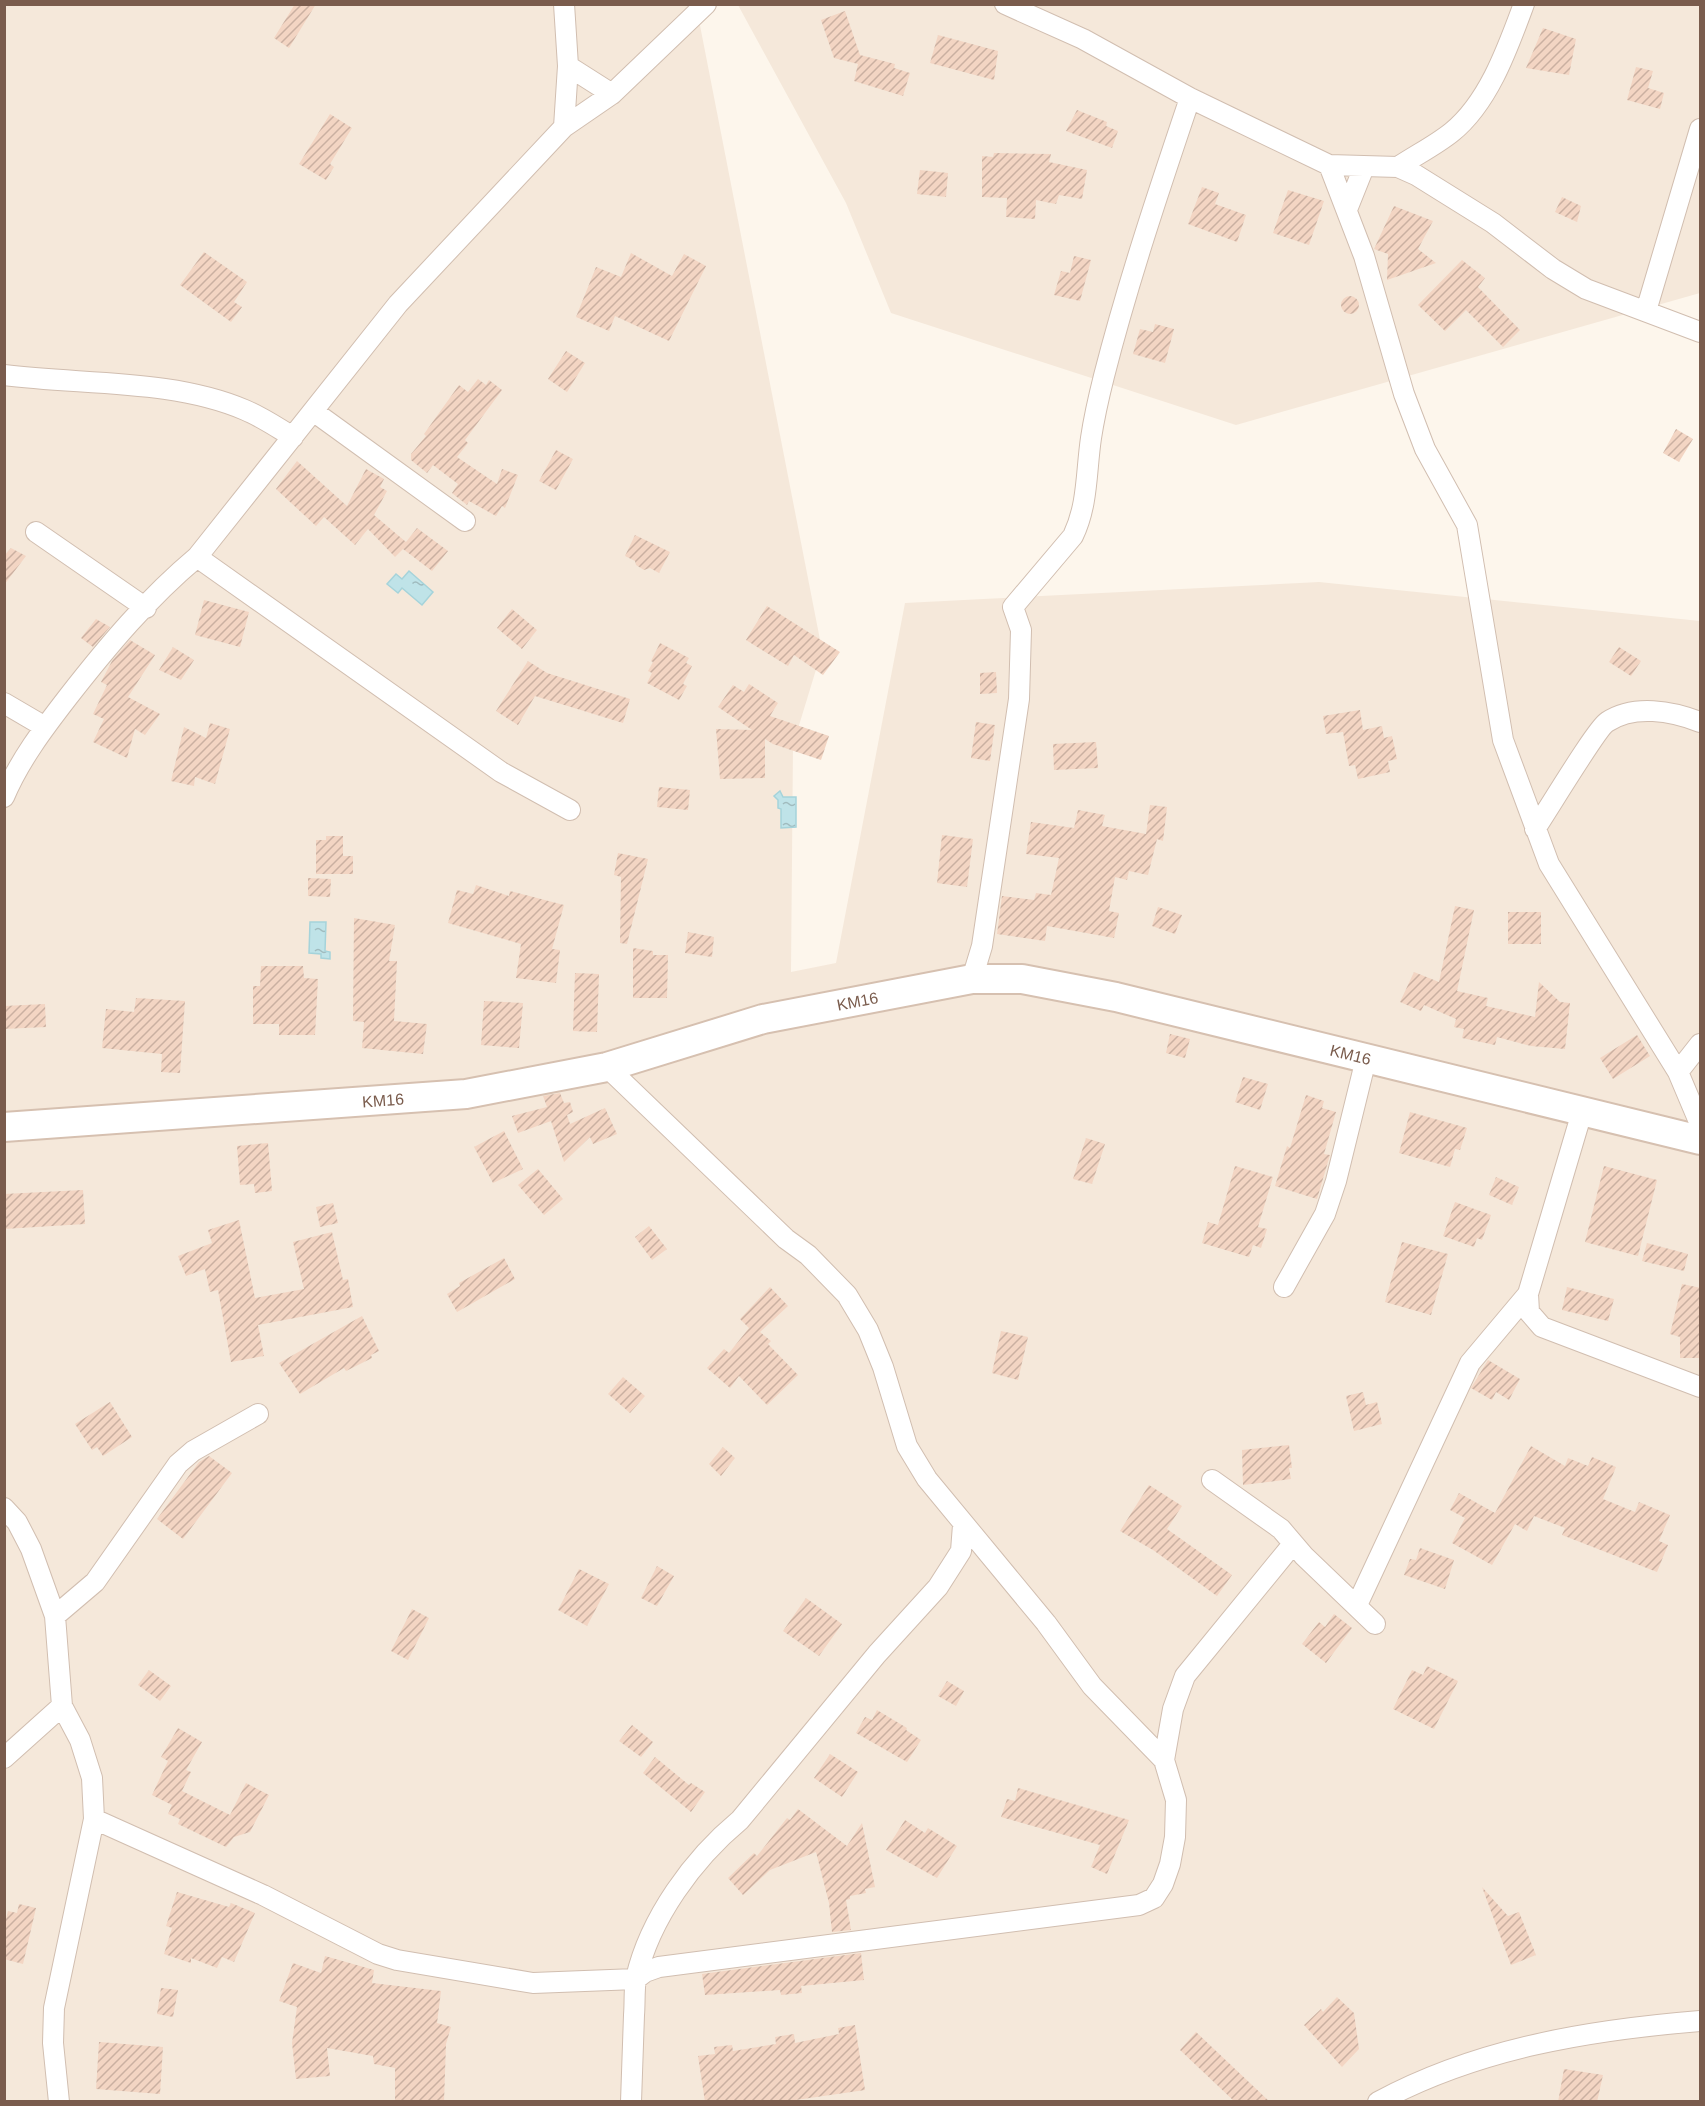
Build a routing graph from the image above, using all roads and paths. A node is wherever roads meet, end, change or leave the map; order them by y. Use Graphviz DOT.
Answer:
graph roads {
  1 [pos="564,4"];
  2 [pos="705,4"];
  3 [pos="1005,4"];
  4 [pos="1524,4"];
  5 [pos="568,66"];
  6 [pos="612,94"];
  7 [pos="1190,98"];
  8 [pos="564,127"];
  9 [pos="1701,129"];
  10 [pos="1329,165"];
  11 [pos="1364,167"];
  12 [pos="1398,167"];
  13 [pos="1348,207"];
  14 [pos="1646,311"];
  15 [pos="1701,332"];
  16 [pos="4,375"];
  17 [pos="313,411"];
  18 [pos="293,437"];
  19 [pos="465,521"];
  20 [pos="36,532"];
  21 [pos="197,556"];
  22 [pos="146,608"];
  23 [pos="4,703"];
  24 [pos="1701,722"];
  25 [pos="45,727"];
  26 [pos="4,797"];
  27 [pos="570,810"];
  28 [pos="1535,829"];
  29 [pos="972,979"];
  30 [pos="1701,1044"];
  31 [pos="1366,1059"];
  32 [pos="607,1067"];
  33 [pos="1678,1072"];
  34 [pos="1582,1112"];
  35 [pos="1701,1124"];
  36 [pos="4,1126"];
  37 [pos="1701,1140"];
  38 [pos="1284,1287"];
  39 [pos="1528,1294"];
  40 [pos="1701,1387"];
  41 [pos="258,1414"];
  42 [pos="1212,1479"];
  43 [pos="4,1508"];
  44 [pos="963,1525"];
  45 [pos="1293,1544"];
  46 [pos="1357,1605"];
  47 [pos="55,1616"];
  48 [pos="1375,1624"];
  49 [pos="62,1706"];
  50 [pos="4,1758"];
  51 [pos="1164,1760"];
  52 [pos="94,1819"];
  53 [pos="636,1979"];
  54 [pos="1701,2021"];
  55 [pos="59,2102"];
  56 [pos="631,2102"];
  57 [pos="1378,2102"];
  1 -- 5 [label="street"];
  2 -- 6 [label="street"];
  3 -- 7 [label="street"];
  4 -- 12 [label="street"];
  5 -- 6 [label="street"];
  5 -- 8 [label="street"];
  6 -- 8 [label="street"];
  7 -- 10 [label="street"];
  7 -- 29 [label="street"];
  8 -- 17 [label="street"];
  9 -- 14 [label="street"];
  10 -- 11 [label="street"];
  10 -- 13 [label="street"];
  11 -- 12 [label="street"];
  11 -- 13 [label="street"];
  12 -- 14 [label="street"];
  13 -- 28 [label="street"];
  14 -- 15 [label="street"];
  16 -- 18 [label="street"];
  17 -- 18 [label="street"];
  17 -- 19 [label="street"];
  18 -- 21 [label="street"];
  20 -- 22 [label="street"];
  21 -- 22 [label="street"];
  21 -- 27 [label="street"];
  22 -- 25 [label="street"];
  23 -- 25 [label="street"];
  24 -- 28 [label="street"];
  25 -- 26 [label="street"];
  28 -- 33 [label="street"];
  29 -- 31 [label="street, KM16"];
  29 -- 32 [label="street, KM16"];
  30 -- 33 [label="street"];
  31 -- 34 [label="street, KM16"];
  31 -- 38 [label="street"];
  32 -- 36 [label="street, KM16"];
  32 -- 44 [label="street"];
  33 -- 35 [label="street"];
  34 -- 37 [label="street, KM16"];
  34 -- 39 [label="street"];
  39 -- 40 [label="street"];
  39 -- 46 [label="street"];
  41 -- 47 [label="street"];
  42 -- 45 [label="street"];
  43 -- 47 [label="street"];
  44 -- 51 [label="street"];
  44 -- 53 [label="street"];
  45 -- 46 [label="street"];
  45 -- 51 [label="street"];
  46 -- 48 [label="street"];
  47 -- 49 [label="street"];
  49 -- 50 [label="street"];
  49 -- 52 [label="street"];
  51 -- 53 [label="street"];
  52 -- 53 [label="street"];
  52 -- 55 [label="street"];
  53 -- 56 [label="street"];
  54 -- 57 [label="street"];
}
